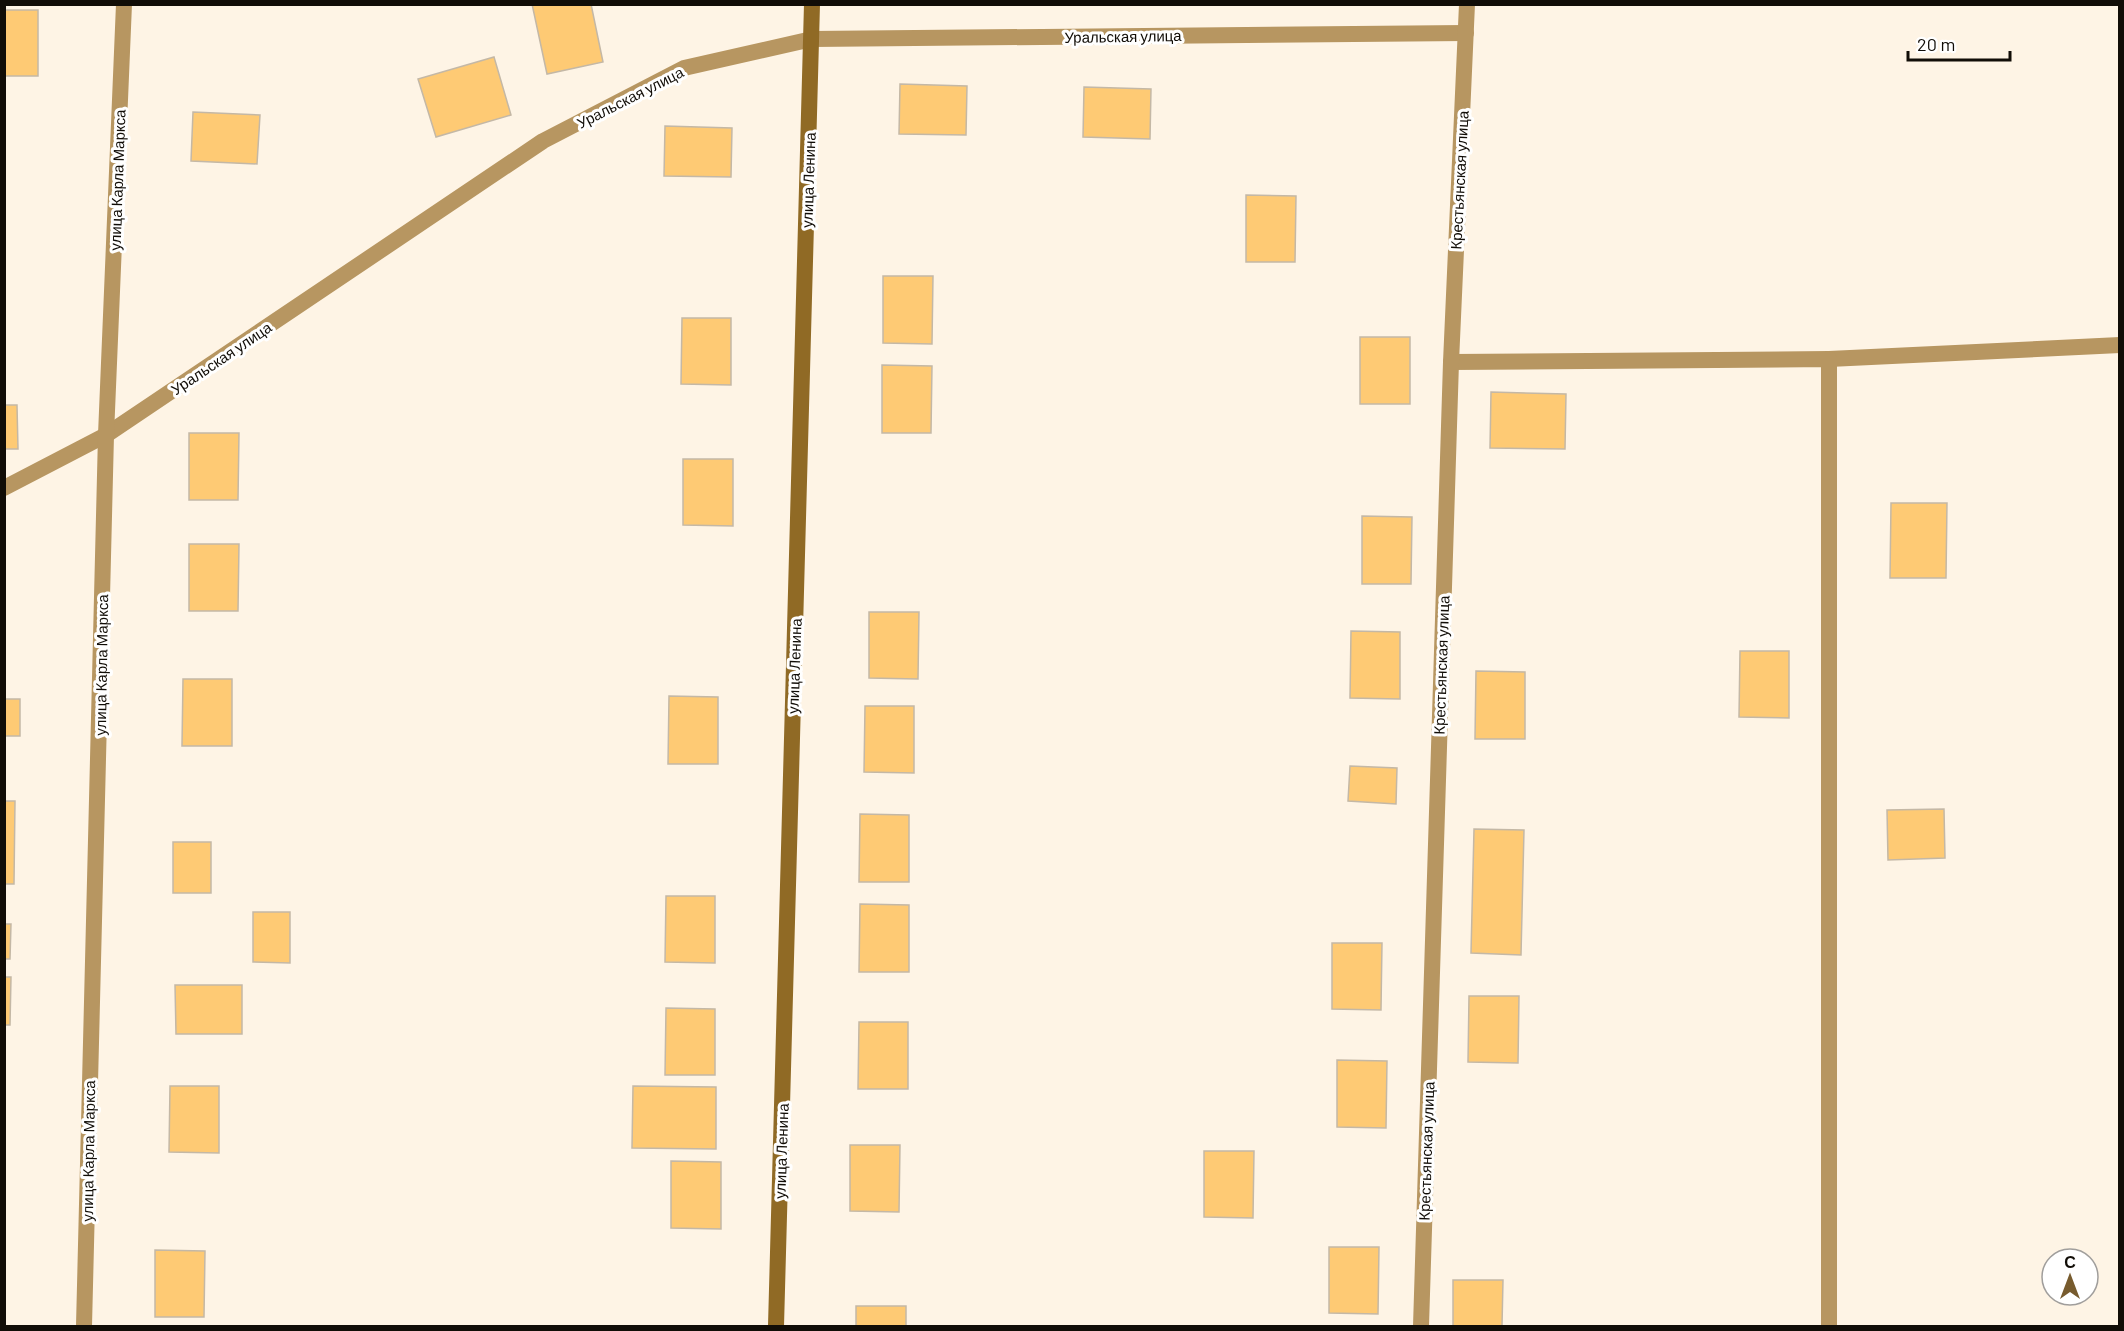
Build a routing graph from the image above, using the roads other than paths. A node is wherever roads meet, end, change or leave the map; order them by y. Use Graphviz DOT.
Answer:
graph roads {
  1 [pos="124,4"];
  2 [pos="813,4"];
  3 [pos="1467,4"];
  4 [pos="1466,33"];
  5 [pos="812,39"];
  6 [pos="2120,345"];
  7 [pos="1829,359"];
  8 [pos="1451,362"];
  9 [pos="106,435"];
  10 [pos="4,488"];
  11 [pos="84,1326"];
  12 [pos="776,1326"];
  13 [pos="1421,1326"];
  14 [pos="1829,1326"];
  1 -- 9 [label="street, улица Карла Маркса"];
  2 -- 5 [label="main road, улица Ленина"];
  3 -- 4 [label="street, Крестьянская улица"];
  4 -- 5 [label="street, Уральская улица"];
  4 -- 8 [label="street, Крестьянская улица"];
  5 -- 9 [label="street, Уральская улица"];
  5 -- 12 [label="main road, улица Ленина"];
  6 -- 7 [label="street"];
  7 -- 8 [label="street"];
  7 -- 14 [label="street"];
  8 -- 13 [label="street, Крестьянская улица"];
  9 -- 10 [label="street, Уральская улица"];
  9 -- 11 [label="street, улица Карла Маркса"];
}
